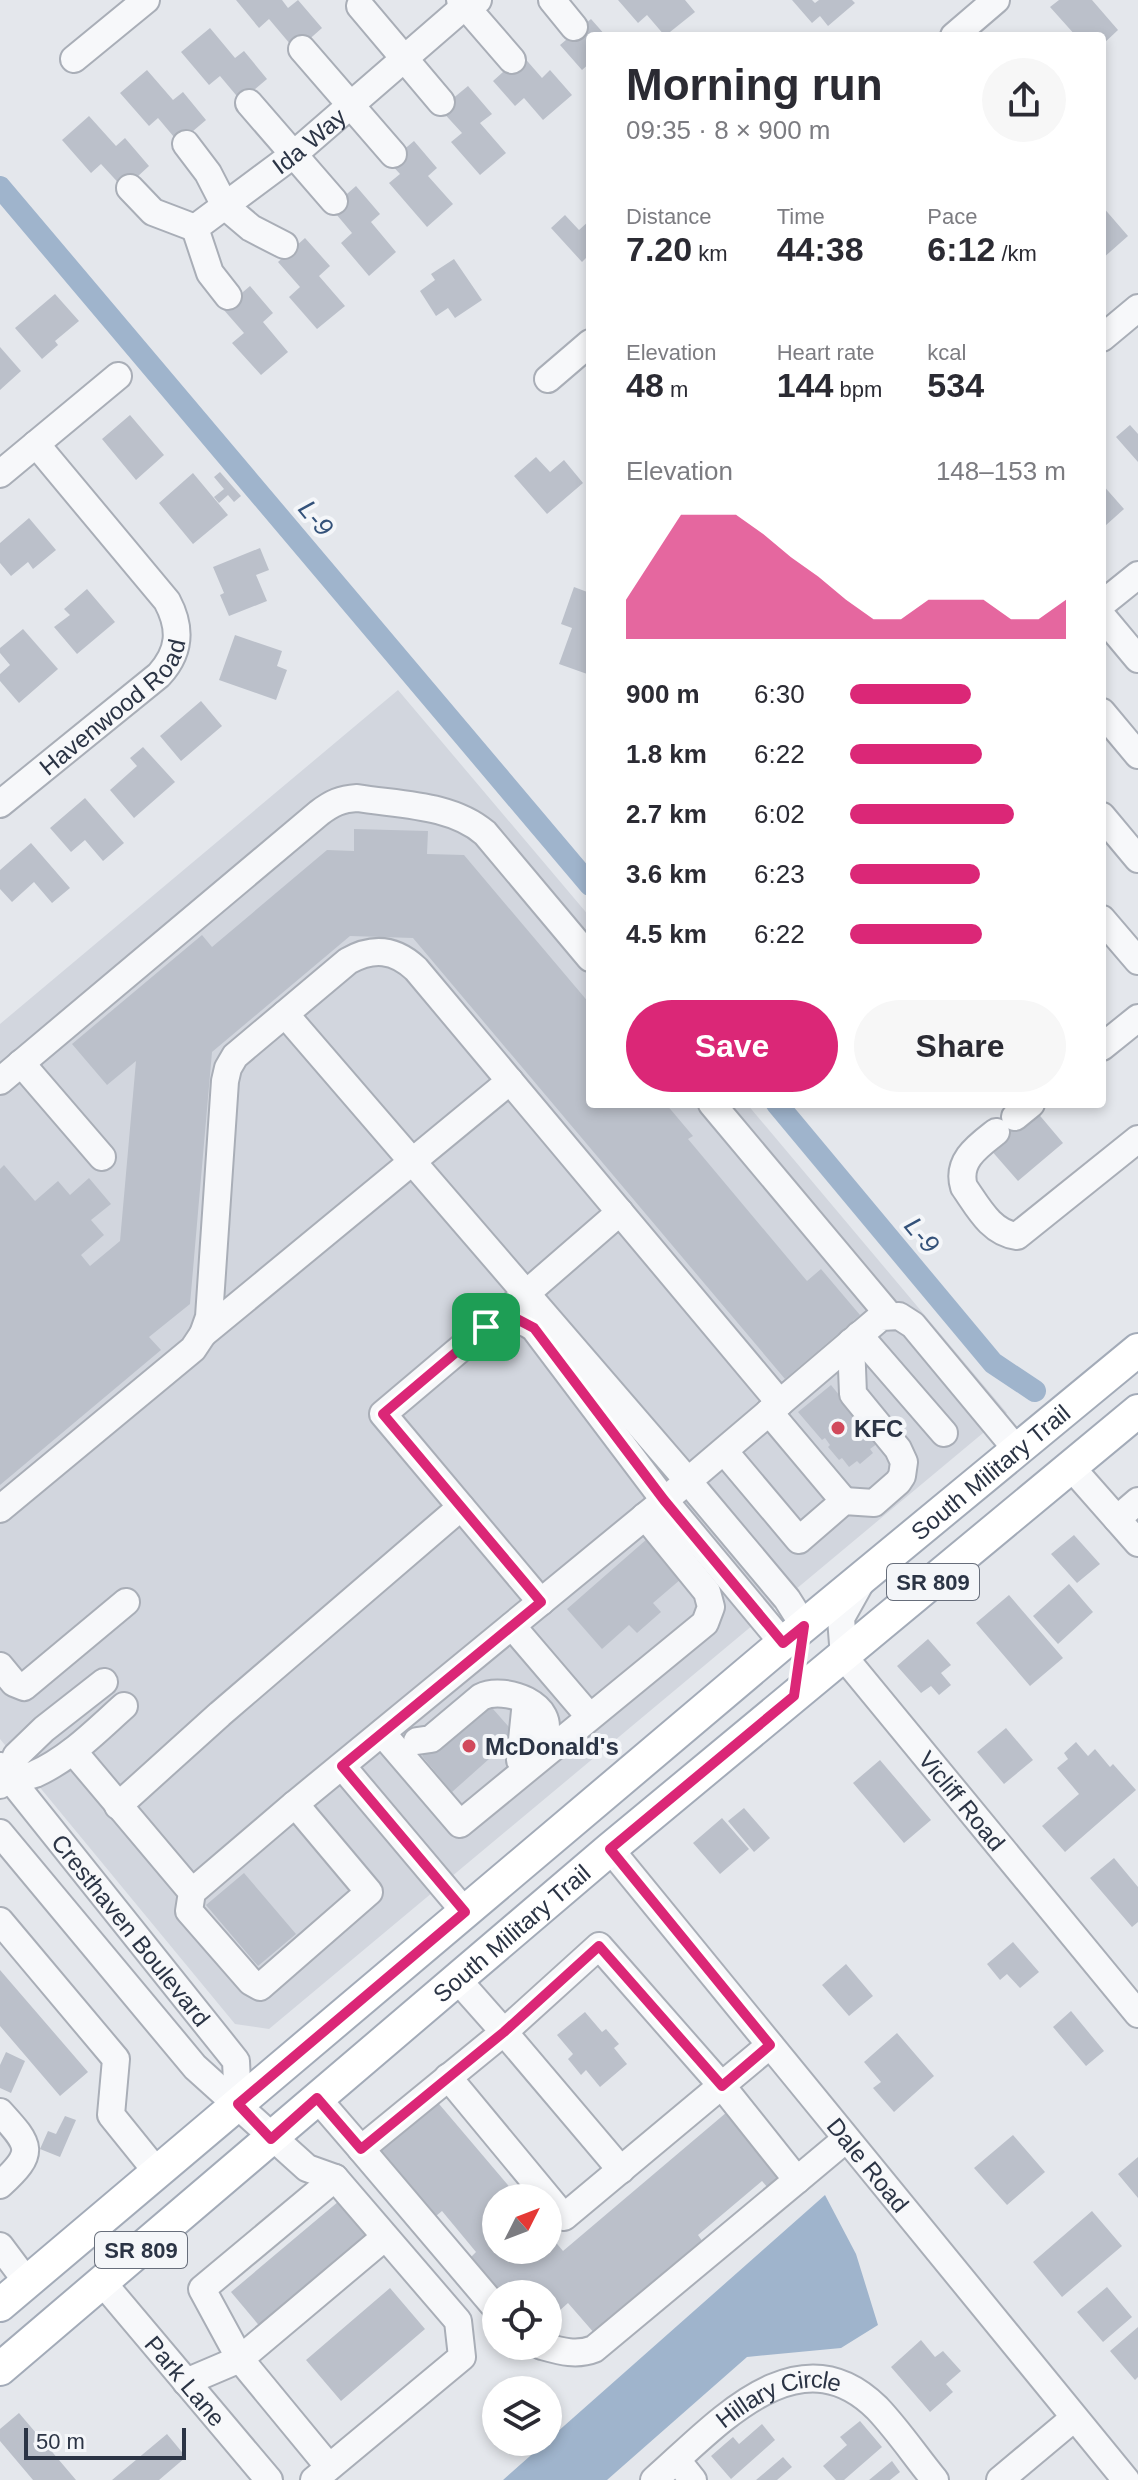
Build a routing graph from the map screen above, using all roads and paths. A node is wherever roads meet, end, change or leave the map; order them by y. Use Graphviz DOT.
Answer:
graph roads {
  1 [pos="146,0"];
  2 [pos="552,0"];
  3 [pos="996,0"];
  4 [pos="468,2"];
  5 [pos="360,6"];
  6 [pos="574,27"];
  7 [pos="959,32"];
  8 [pos="302,49"];
  9 [pos="74,59"];
  10 [pos="404,59"];
  11 [pos="512,60"];
  12 [pos="441,102"];
  13 [pos="249,103"];
  14 [pos="351,105"];
  15 [pos="186,144"];
  16 [pos="393,154"];
  17 [pos="293,155"];
  18 [pos="130,188"];
  19 [pos="334,201"];
  20 [pos="225,206"];
  21 [pos="195,228"];
  22 [pos="284,245"];
  23 [pos="228,296"];
  24 [pos="1138,308"];
  25 [pos="1106,335"];
  26 [pos="586,346"];
  27 [pos="118,376"];
  28 [pos="548,379"];
  29 [pos="36,444"];
  30 [pos="0,474"];
  31 [pos="1138,575"];
  32 [pos="1106,601"];
  33 [pos="1106,621"];
  34 [pos="1138,659"];
  35 [pos="1106,717"];
  36 [pos="1138,755"];
  37 [pos="0,804"];
  38 [pos="1106,821"];
  39 [pos="1138,859"];
  40 [pos="1106,927"];
  41 [pos="586,953"];
  42 [pos="1138,961"];
  43 [pos="285,1014"];
  44 [pos="1138,1018"];
  45 [pos="1106,1044"];
  46 [pos="21,1063"];
  47 [pos="0,1081"];
  48 [pos="510,1081"];
  49 [pos="715,1108"];
  50 [pos="1014,1117"];
  51 [pos="1138,1139"];
  52 [pos="102,1157"];
  53 [pos="412,1161"];
  54 [pos="620,1212"];
  55 [pos="526,1293"];
  56 [pos="889,1315"];
  57 [pos="495,1321"];
  58 [pos="203,1334"];
  59 [pos="855,1338"];
  60 [pos="1138,1350"];
  61 [pos="775,1408"];
  62 [pos="1138,1411"];
  63 [pos="944,1433"];
  64 [pos="1017,1450"];
  65 [pos="724,1451"];
  66 [pos="1071,1467"];
  67 [pos="688,1481"];
  68 [pos="844,1501"];
  69 [pos="1138,1501"];
  70 [pos="461,1507"];
  71 [pos="655,1508"];
  72 [pos="0,1509"];
  73 [pos="1117,1519"];
  74 [pos="1138,1543"];
  75 [pos="867,1572"];
  76 [pos="126,1602"];
  77 [pos="541,1602"];
  78 [pos="512,1626"];
  79 [pos="793,1635"];
  80 [pos="844,1657"];
  81 [pos="0,1666"];
  82 [pos="104,1682"];
  83 [pos="794,1696"];
  84 [pos="124,1706"];
  85 [pos="589,1716"];
  86 [pos="382,1733"];
  87 [pos="556,1744"];
  88 [pos="409,1748"];
  89 [pos="73,1751"];
  90 [pos="342,1766"];
  91 [pos="3,1776"];
  92 [pos="486,1803"];
  93 [pos="295,1804"];
  94 [pos="118,1806"];
  95 [pos="0,1833"];
  96 [pos="610,1849"];
  97 [pos="192,1892"];
  98 [pos="465,1912"];
  99 [pos="0,1921"];
  100 [pos="457,1979"];
  101 [pos="1138,2014"];
  102 [pos="504,2032"];
  103 [pos="770,2045"];
  104 [pos="448,2077"];
  105 [pos="722,2086"];
  106 [pos="317,2098"];
  107 [pos="238,2104"];
  108 [pos="0,2112"];
  109 [pos="271,2139"];
  110 [pos="846,2139"];
  111 [pos="361,2149"];
  112 [pos="621,2170"];
  113 [pos="157,2172"];
  114 [pos="335,2178"];
  115 [pos="797,2180"];
  116 [pos="0,2185"];
  117 [pos="385,2237"];
  118 [pos="0,2246"];
  119 [pos="27,2282"];
  120 [pos="103,2283"];
  121 [pos="482,2292"];
  122 [pos="0,2305"];
  123 [pos="562,2351"];
  124 [pos="240,2359"];
  125 [pos="0,2369"];
  126 [pos="186,2382"];
  127 [pos="1074,2418"];
  128 [pos="685,2470"];
  129 [pos="322,2474"];
  130 [pos="269,2480"];
  131 [pos="654,2480"];
  132 [pos="935,2480"];
  133 [pos="1000,2480"];
  134 [pos="1126,2480"];
  1 -- 9 [label="street"];
  2 -- 6 [label="street"];
  3 -- 7 [label="street"];
  4 -- 10 [label="street, Ida Way"];
  4 -- 11 [label="street"];
  5 -- 10 [label="street"];
  8 -- 14 [label="street"];
  10 -- 12 [label="street"];
  10 -- 14 [label="street, Ida Way"];
  13 -- 17 [label="street"];
  14 -- 16 [label="street"];
  14 -- 17 [label="street, Ida Way"];
  15 -- 20 [label="street"];
  17 -- 19 [label="street"];
  17 -- 20 [label="street, Ida Way"];
  18 -- 21 [label="street"];
  20 -- 21 [label="street, Ida Way"];
  20 -- 22 [label="street"];
  21 -- 23 [label="street"];
  24 -- 25 [label="street"];
  26 -- 28 [label="street"];
  27 -- 29 [label="street"];
  29 -- 30 [label="street"];
  29 -- 37 [label="street, Havenwood Road"];
  31 -- 32 [label="street"];
  33 -- 34 [label="street"];
  35 -- 36 [label="street"];
  38 -- 39 [label="street"];
  40 -- 42 [label="street"];
  41 -- 46 [label="street"];
  43 -- 48 [label="street"];
  43 -- 53 [label="street"];
  43 -- 58 [label="street"];
  44 -- 45 [label="street"];
  46 -- 47 [label="street"];
  46 -- 52 [label="street"];
  48 -- 53 [label="street"];
  48 -- 54 [label="street"];
  49 -- 56 [label="street"];
  50 -- 51 [label="street"];
  53 -- 55 [label="street"];
  53 -- 58 [label="street"];
  54 -- 55 [label="street"];
  54 -- 61 [label="street"];
  55 -- 57 [label="street"];
  55 -- 67 [label="street"];
  56 -- 59 [label="street"];
  56 -- 64 [label="street"];
  57 -- 70 [label="street"];
  57 -- 71 [label="street"];
  58 -- 72 [label="street"];
  59 -- 61 [label="street"];
  59 -- 63 [label="street"];
  59 -- 68 [label="street"];
  60 -- 64 [label="main road, South Military Trail / SR 809"];
  61 -- 65 [label="street"];
  61 -- 68 [label="street"];
  62 -- 66 [label="main road, South Military Trail / SR 809"];
  64 -- 75 [label="main road, South Military Trail / SR 809"];
  65 -- 67 [label="street"];
  65 -- 68 [label="street"];
  66 -- 73 [label="street"];
  66 -- 80 [label="main road, South Military Trail / SR 809"];
  67 -- 71 [label="street"];
  67 -- 79 [label="street"];
  69 -- 73 [label="street"];
  70 -- 77 [label="street"];
  70 -- 94 [label="street"];
  71 -- 77 [label="street"];
  71 -- 79 [label="street"];
  71 -- 85 [label="street"];
  73 -- 74 [label="street"];
  75 -- 79 [label="main road, South Military Trail / SR 809"];
  75 -- 80 [label="street"];
  76 -- 81 [label="street"];
  77 -- 78 [label="street"];
  78 -- 85 [label="street"];
  78 -- 86 [label="street"];
  79 -- 83 [label="main road"];
  79 -- 98 [label="main road, South Military Trail / SR 809"];
  80 -- 83 [label="main road, South Military Trail / SR 809"];
  80 -- 101 [label="street, Vicliff Road"];
  82 -- 91 [label="street"];
  83 -- 96 [label="main road, South Military Trail / SR 809"];
  84 -- 89 [label="street"];
  85 -- 87 [label="street"];
  86 -- 88 [label="street"];
  86 -- 90 [label="street"];
  87 -- 88 [label="street"];
  87 -- 92 [label="street"];
  88 -- 92 [label="street"];
  88 -- 92 [label="street"];
  89 -- 91 [label="street"];
  89 -- 94 [label="street"];
  90 -- 93 [label="street"];
  90 -- 98 [label="street"];
  91 -- 107 [label="street, Cresthaven Boulevard"];
  93 -- 97 [label="street"];
  93 -- 97 [label="street"];
  94 -- 97 [label="street"];
  95 -- 107 [label="street, Cresthaven Boulevard"];
  96 -- 100 [label="main road, South Military Trail / SR 809"];
  96 -- 103 [label="street, Dale Road"];
  98 -- 107 [label="main road, South Military Trail / SR 809"];
  99 -- 113 [label="street"];
  100 -- 102 [label="street"];
  100 -- 106 [label="main road, South Military Trail / SR 809"];
  102 -- 104 [label="street"];
  102 -- 105 [label="street"];
  102 -- 112 [label="street"];
  103 -- 105 [label="street"];
  103 -- 110 [label="street, Dale Road"];
  104 -- 111 [label="street"];
  104 -- 112 [label="street"];
  105 -- 112 [label="street"];
  105 -- 115 [label="street"];
  106 -- 109 [label="main road, South Military Trail / SR 809"];
  106 -- 111 [label="street"];
  107 -- 109 [label="street, Cresthaven Boulevard"];
  107 -- 113 [label="main road, South Military Trail / SR 809"];
  108 -- 116 [label="street"];
  109 -- 114 [label="street, Cresthaven Boulevard"];
  109 -- 120 [label="main road, South Military Trail / SR 809"];
  110 -- 115 [label="street"];
  110 -- 127 [label="street, Dale Road"];
  111 -- 121 [label="street"];
  113 -- 119 [label="main road, South Military Trail / SR 809"];
  114 -- 117 [label="street"];
  114 -- 124 [label="street"];
  115 -- 123 [label="street"];
  117 -- 124 [label="street"];
  117 -- 129 [label="street"];
  118 -- 119 [label="street"];
  119 -- 122 [label="main road, South Military Trail / SR 809"];
  120 -- 125 [label="main road, South Military Trail / SR 809"];
  120 -- 126 [label="street, Park Lane"];
  124 -- 126 [label="street"];
  124 -- 129 [label="street"];
  126 -- 130 [label="street, Park Lane"];
  127 -- 133 [label="street"];
  127 -- 134 [label="street, Dale Road"];
  128 -- 131 [label="street, Hillary Circle"];
  128 -- 132 [label="street, Hillary Circle"];
}
